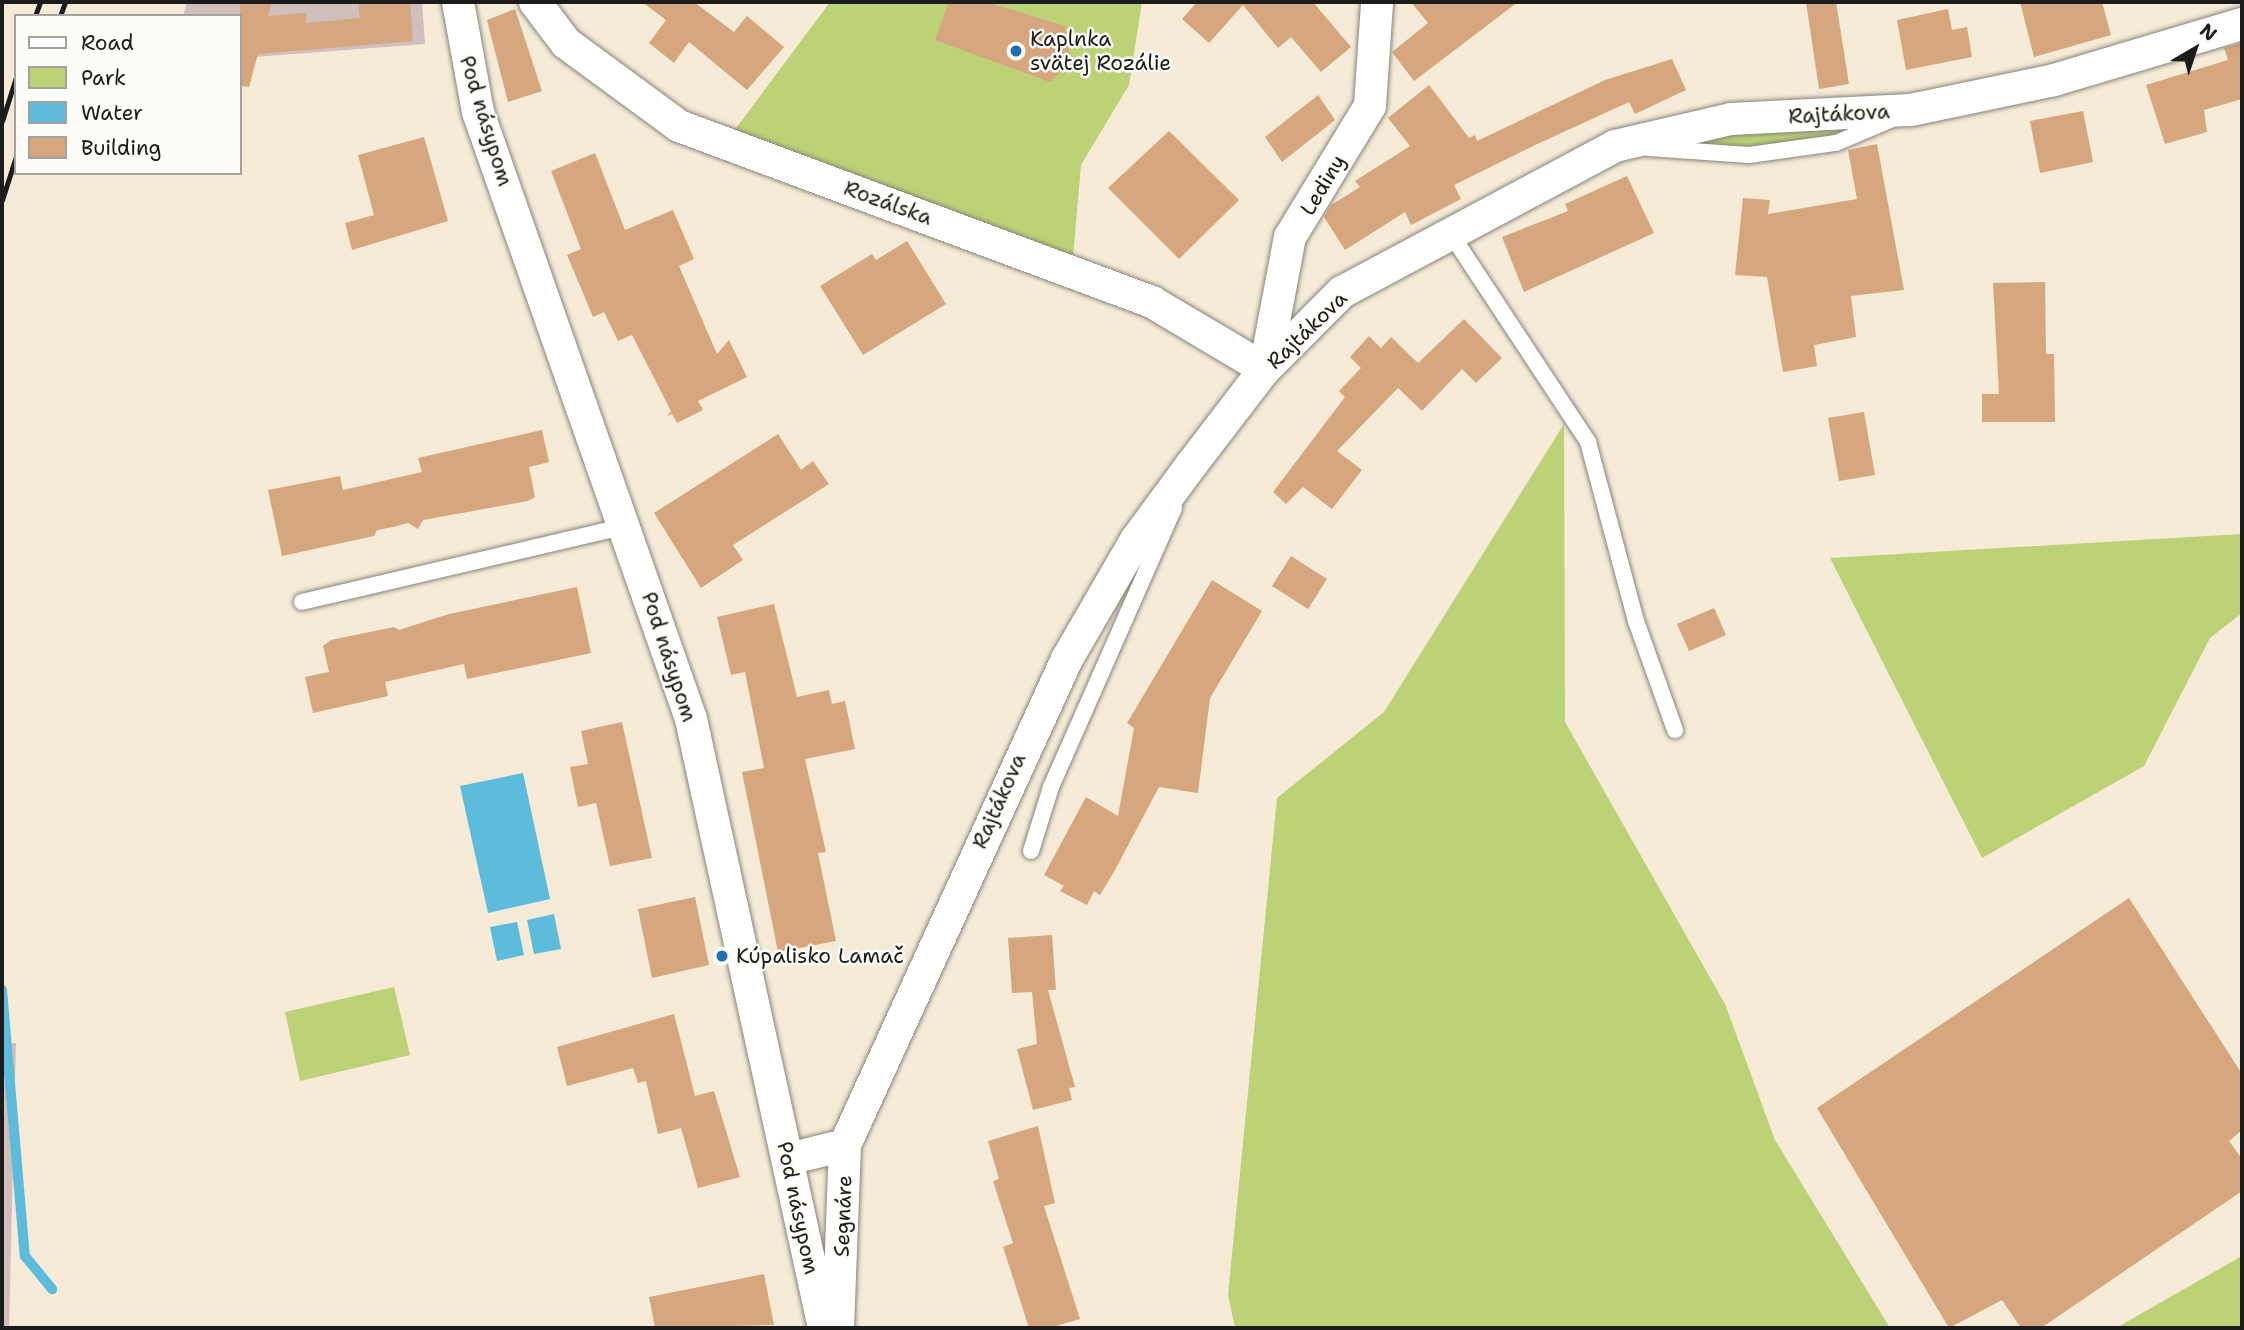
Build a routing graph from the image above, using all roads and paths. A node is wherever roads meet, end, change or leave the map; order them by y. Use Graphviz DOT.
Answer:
graph roads {
  1 [pos="458,2"];
  2 [pos="535,2"];
  3 [pos="1377,2"];
  4 [pos="2242,24"];
  5 [pos="1449,231"];
  6 [pos="1265,369"];
  7 [pos="1192,464"];
  8 [pos="625,526"];
  9 [pos="302,602"];
  10 [pos="1675,730"];
  11 [pos="1031,851"];
  12 [pos="845,1145"];
  13 [pos="788,1159"];
  14 [pos="824,1328"];
  15 [pos="838,1328"];
  1 -- 8 [label="street, Pod násypom"];
  2 -- 6 [label="street, Rozálska"];
  3 -- 6 [label="street, Lediny"];
  4 -- 5 [label="street, Rajtákova"];
  5 -- 6 [label="street, Rajtákova"];
  5 -- 10 [label="lane"];
  6 -- 7 [label="street, Rajtákova"];
  7 -- 11 [label="lane"];
  7 -- 12 [label="street, Rajtákova"];
  8 -- 9 [label="lane"];
  8 -- 13 [label="street, Pod násypom"];
  12 -- 13 [label="street"];
  12 -- 15 [label="street, Segnáre"];
  13 -- 14 [label="street, Pod násypom"];
}
